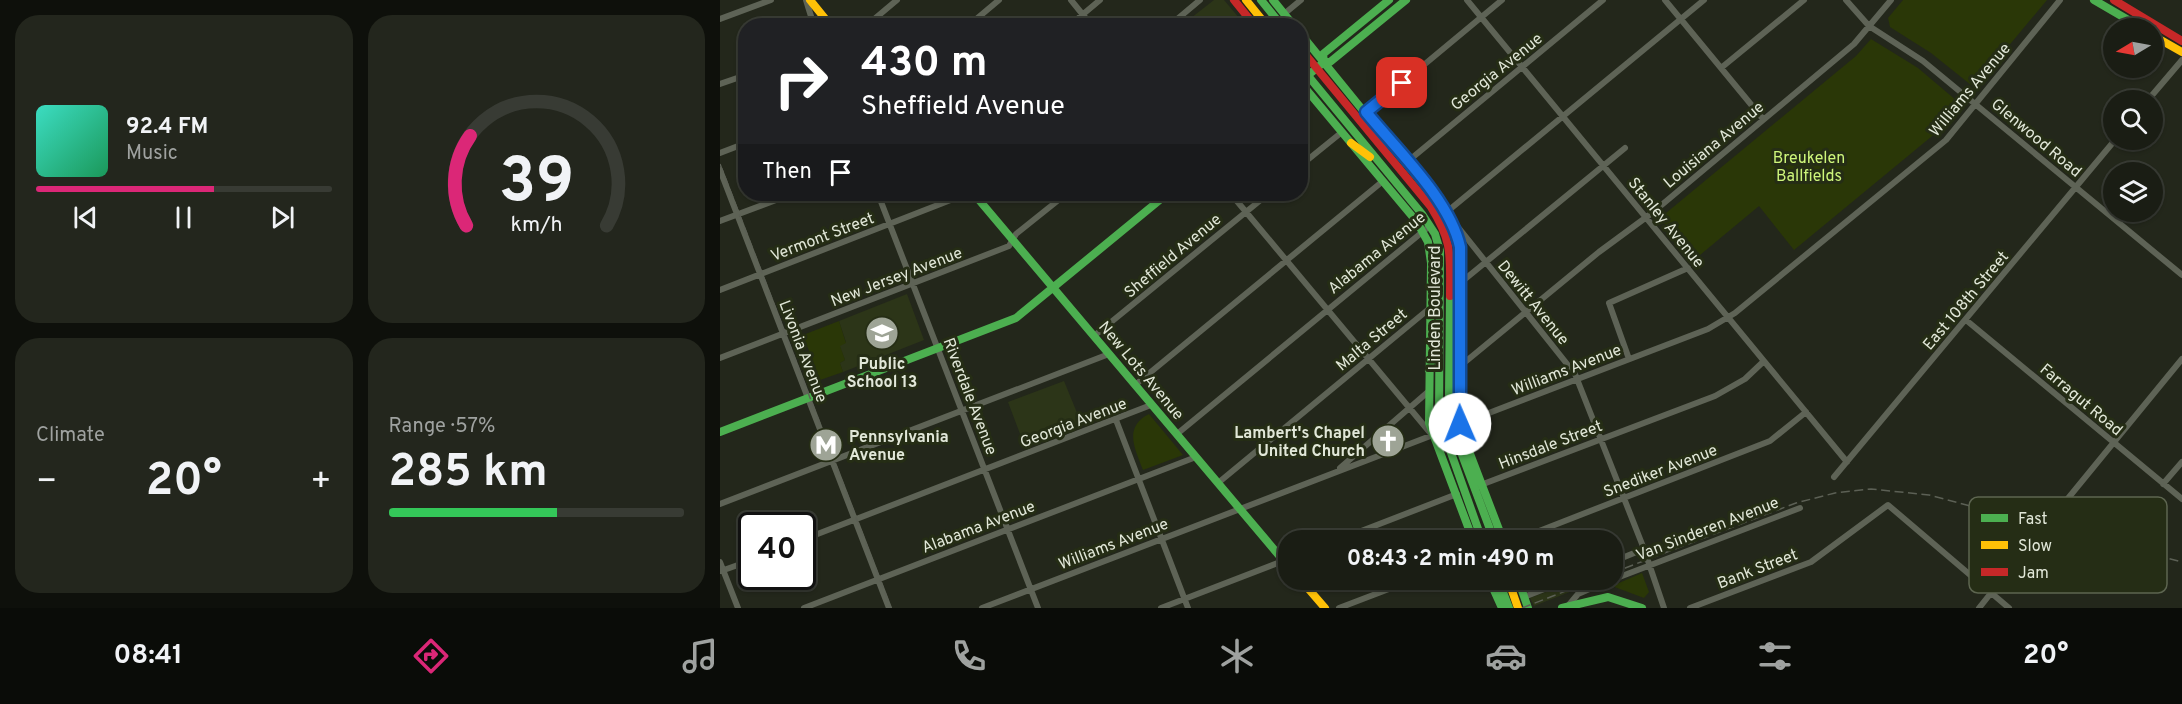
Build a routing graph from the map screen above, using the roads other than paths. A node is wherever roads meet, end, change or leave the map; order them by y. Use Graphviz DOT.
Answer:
graph roads {
  1 [pos="771,0"];
  2 [pos="808,0"];
  3 [pos="897,0"];
  4 [pos="999,0"];
  5 [pos="1071,0"];
  6 [pos="1100,0"];
  7 [pos="1200,0"];
  8 [pos="1234,0"];
  9 [pos="1246,0"];
  10 [pos="1261,0"];
  11 [pos="1273,0"];
  12 [pos="1301,0"];
  13 [pos="1389,0"];
  14 [pos="1406,0"];
  15 [pos="1467,0"];
  16 [pos="1502,0"];
  17 [pos="1603,0"];
  18 [pos="1665,0"];
  19 [pos="1704,0"];
  20 [pos="1804,0"];
  21 [pos="1846,0"];
  22 [pos="1891,0"];
  23 [pos="2060,0"];
  24 [pos="2094,0"];
  25 [pos="2114,0"];
  26 [pos="1083,14"];
  27 [pos="1284,14"];
  28 [pos="1481,17"];
  29 [pos="812,18"];
  30 [pos="824,18"];
  31 [pos="876,18"];
  32 [pos="978,18"];
  33 [pos="1078,18"];
  34 [pos="1086,18"];
  35 [pos="1179,18"];
  36 [pos="1249,18"];
  37 [pos="1253,18"];
  38 [pos="1261,18"];
  39 [pos="1276,18"];
  40 [pos="1287,18"];
  41 [pos="2125,18"];
  42 [pos="720,19"];
  43 [pos="1681,19"];
  44 [pos="1869,26"];
  45 [pos="2163,41"];
  46 [pos="2182,41"];
  47 [pos="1308,46"];
  48 [pos="2182,52"];
  49 [pos="1308,55"];
  50 [pos="2182,60"];
  51 [pos="1320,65"];
  52 [pos="1522,67"];
  53 [pos="1721,68"];
  54 [pos="1308,75"];
  55 [pos="738,78"];
  56 [pos="720,84"];
  57 [pos="2156,90"];
  58 [pos="1308,92"];
  59 [pos="1976,104"];
  60 [pos="1366,112"];
  61 [pos="1563,116"];
  62 [pos="1763,119"];
  63 [pos="1374,123"];
  64 [pos="1342,132"];
  65 [pos="1351,143"];
  66 [pos="738,146"];
  67 [pos="1625,148"];
  68 [pos="2107,150"];
  69 [pos="720,153"];
  70 [pos="1308,160"];
  71 [pos="1394,162"];
  72 [pos="1407,162"];
  73 [pos="1604,166"];
  74 [pos="720,170"];
  75 [pos="1387,171"];
  76 [pos="1383,181"];
  77 [pos="2076,187"];
  78 [pos="773,201"];
  79 [pos="881,201"];
  80 [pos="948,201"];
  81 [pos="980,201"];
  82 [pos="1057,201"];
  83 [pos="1159,201"];
  84 [pos="1237,201"];
  85 [pos="1259,201"];
  86 [pos="1246,212"];
  87 [pos="737,214"];
  88 [pos="1450,215"];
  89 [pos="1645,216"];
  90 [pos="1439,218"];
  91 [pos="720,221"];
  92 [pos="890,224"];
  93 [pos="1427,228"];
  94 [pos="1013,240"];
  95 [pos="1286,261"];
  96 [pos="1485,263"];
  97 [pos="1688,268"];
  98 [pos="760,274"];
  99 [pos="2182,275"];
  100 [pos="913,284"];
  101 [pos="1460,284"];
  102 [pos="720,290"];
  103 [pos="1054,290"];
  104 [pos="1451,291"];
  105 [pos="1439,301"];
  106 [pos="1430,308"];
  107 [pos="1327,310"];
  108 [pos="1526,312"];
  109 [pos="1728,318"];
  110 [pos="1966,320"];
  111 [pos="1439,329"];
  112 [pos="783,334"];
  113 [pos="1094,336"];
  114 [pos="938,348"];
  115 [pos="1109,354"];
  116 [pos="720,358"];
  117 [pos="1629,359"];
  118 [pos="2182,359"];
  119 [pos="1368,360"];
  120 [pos="1764,361"];
  121 [pos="1459,367"];
  122 [pos="1430,370"];
  123 [pos="1577,379"];
  124 [pos="1135,386"];
  125 [pos="1429,392"];
  126 [pos="808,398"];
  127 [pos="1151,405"];
  128 [pos="1408,409"];
  129 [pos="963,411"];
  130 [pos="1806,412"];
  131 [pos="1116,420"];
  132 [pos="1456,426"];
  133 [pos="720,432"];
  134 [pos="1441,432"];
  135 [pos="1177,434"];
  136 [pos="1432,435"];
  137 [pos="1601,439"];
  138 [pos="2115,443"];
  139 [pos="1196,457"];
  140 [pos="833,461"];
  141 [pos="1848,462"];
  142 [pos="2182,462"];
  143 [pos="985,470"];
  144 [pos="1335,472"];
  145 [pos="1834,477"];
  146 [pos="1139,479"];
  147 [pos="1218,483"];
  148 [pos="2163,484"];
  149 [pos="1478,486"];
  150 [pos="1459,493"];
  151 [pos="2069,497"];
  152 [pos="1624,499"];
  153 [pos="2182,499"];
  154 [pos="720,504"];
  155 [pos="1800,508"];
  156 [pos="1240,509"];
  157 [pos="855,520"];
  158 [pos="1008,530"];
  159 [pos="1364,530"];
  160 [pos="1470,530"];
  161 [pos="1477,530"];
  162 [pos="1491,530"];
  163 [pos="1498,530"];
  164 [pos="1542,530"];
  165 [pos="816,535"];
  166 [pos="1162,539"];
  167 [pos="1644,549"];
  168 [pos="1278,552"];
  169 [pos="1623,558"];
  170 [pos="720,562"];
  171 [pos="738,565"];
  172 [pos="1278,565"];
  173 [pos="1649,566"];
  174 [pos="722,571"];
  175 [pos="1969,574"];
  176 [pos="878,579"];
  177 [pos="1031,589"];
  178 [pos="1309,590"];
  179 [pos="1387,590"];
  180 [pos="1494,590"];
  181 [pos="1502,590"];
  182 [pos="1512,590"];
  183 [pos="1522,590"];
  184 [pos="1542,590"];
  185 [pos="1991,593"];
  186 [pos="1524,597"];
  187 [pos="1185,599"];
  188 [pos="1565,607"];
  189 [pos="738,608"];
  190 [pos="804,608"];
  191 [pos="889,608"];
  192 [pos="982,608"];
  193 [pos="1038,608"];
  194 [pos="1161,608"];
  195 [pos="1188,608"];
  196 [pos="1325,608"];
  197 [pos="1340,608"];
  198 [pos="1502,608"];
  199 [pos="1509,608"];
  200 [pos="1518,608"];
  201 [pos="1528,608"];
  202 [pos="1642,608"];
  203 [pos="1664,608"];
  204 [pos="1690,608"];
  205 [pos="1979,608"];
  206 [pos="2009,608"];
  1 -- 42 [label="street"];
  2 -- 29 [label="street"];
  2 -- 30 [label="main road"];
  3 -- 31 [label="street"];
  4 -- 32 [label="street"];
  5 -- 26 [label="street"];
  6 -- 26 [label="street"];
  7 -- 35 [label="street"];
  8 -- 36 [label="main road"];
  9 -- 37 [label="main road"];
  9 -- 38 [label="main road"];
  10 -- 39 [label="main road"];
  11 -- 27 [label="main road"];
  12 -- 27 [label="street"];
  13 -- 51 [label="main road"];
  14 -- 51 [label="main road"];
  15 -- 28 [label="street, Stanley Avenue"];
  16 -- 28 [label="street"];
  17 -- 52 [label="street, Georgia Avenue"];
  18 -- 43 [label="street"];
  19 -- 43 [label="street, Alabama Avenue"];
  20 -- 53 [label="street"];
  21 -- 44 [label="street, Glenwood Road"];
  22 -- 44 [label="street, Louisiana Avenue"];
  23 -- 59 [label="street, Williams Avenue"];
  24 -- 41 [label="main road"];
  25 -- 46 [label="main road"];
  26 -- 33 [label="street"];
  26 -- 34 [label="street"];
  27 -- 40 [label="main road"];
  28 -- 52 [label="street, Stanley Avenue"];
  28 -- 60 [label="street"];
  43 -- 53 [label="street"];
  43 -- 61 [label="street, Alabama Avenue"];
  44 -- 59 [label="street, Glenwood Road"];
  44 -- 62 [label="street, Louisiana Avenue"];
  45 -- 48 [label="main road"];
  47 -- 51 [label="main road, Linden Boulevard"];
  49 -- 51 [label="main road, Linden Boulevard"];
  50 -- 57 [label="street"];
  51 -- 54 [label="main road"];
  51 -- 60 [label="main road, Linden Boulevard"];
  51 -- 71 [label="main road, Linden Boulevard"];
  52 -- 61 [label="street, Stanley Avenue"];
  52 -- 72 [label="street, Georgia Avenue"];
  53 -- 62 [label="street"];
  54 -- 75 [label="main road, Linden Boulevard"];
  55 -- 56 [label="street"];
  58 -- 64 [label="main road, Linden Boulevard"];
  59 -- 77 [label="street, Glenwood Road"];
  59 -- 109 [label="street, Williams Avenue"];
  60 -- 63 [label="main road, Linden Boulevard"];
  61 -- 73 [label="street, Stanley Avenue"];
  61 -- 88 [label="street, Alabama Avenue"];
  62 -- 89 [label="street, Louisiana Avenue"];
  63 -- 71 [label="main road"];
  63 -- 72 [label="main road, Linden Boulevard"];
  64 -- 65 [label="main road, Linden Boulevard"];
  64 -- 70 [label="street"];
  65 -- 75 [label="main road"];
  65 -- 76 [label="main road, Linden Boulevard"];
  66 -- 69 [label="street"];
  67 -- 73 [label="street, Malta Street"];
  68 -- 77 [label="street, East 108th Street"];
  71 -- 90 [label="main road, Linden Boulevard"];
  72 -- 88 [label="main road, Linden Boulevard"];
  73 -- 89 [label="street, Stanley Avenue"];
  73 -- 96 [label="street, Malta Street"];
  74 -- 87 [label="street, Livonia Avenue"];
  75 -- 93 [label="main road, Linden Boulevard"];
  76 -- 93 [label="main road, Linden Boulevard"];
  76 -- 95 [label="street, Georgia Avenue"];
  77 -- 99 [label="street, Glenwood Road"];
  77 -- 110 [label="street, East 108th Street"];
  78 -- 87 [label="street"];
  79 -- 92 [label="street, Riverdale Avenue"];
  80 -- 92 [label="street, Vermont Street"];
  81 -- 94 [label="main road, New Lots Avenue"];
  82 -- 94 [label="street, New Jersey Avenue"];
  83 -- 103 [label="main road"];
  84 -- 86 [label="street"];
  85 -- 86 [label="street, Sheffield Avenue"];
  86 -- 95 [label="street"];
  86 -- 113 [label="street, Sheffield Avenue"];
  87 -- 91 [label="street"];
  87 -- 98 [label="street, Livonia Avenue"];
  88 -- 90 [label="street, Alabama Avenue"];
  88 -- 96 [label="street, Dewitt Avenue"];
  88 -- 101 [label="main road, Linden Boulevard"];
  89 -- 97 [label="street, Stanley Avenue"];
  89 -- 108 [label="street, Louisiana Avenue"];
  90 -- 93 [label="street, Alabama Avenue"];
  90 -- 104 [label="main road, Linden Boulevard"];
  92 -- 98 [label="street, Vermont Street"];
  92 -- 100 [label="street, Riverdale Avenue"];
  93 -- 105 [label="main road, Linden Boulevard"];
  93 -- 106 [label="main road, Linden Boulevard"];
  93 -- 107 [label="street, Alabama Avenue"];
  94 -- 100 [label="street, New Jersey Avenue"];
  94 -- 103 [label="main road, New Lots Avenue"];
  95 -- 107 [label="street"];
  95 -- 124 [label="street, Georgia Avenue"];
  96 -- 101 [label="street, Malta Street"];
  96 -- 108 [label="street, Dewitt Avenue"];
  97 -- 109 [label="street, Stanley Avenue"];
  97 -- 117 [label="street"];
  98 -- 102 [label="street, Vermont Street"];
  98 -- 112 [label="street, Livonia Avenue"];
  100 -- 112 [label="street, New Jersey Avenue"];
  100 -- 114 [label="street, Riverdale Avenue"];
  101 -- 104 [label="street, Malta Street"];
  101 -- 121 [label="main road, Linden Boulevard"];
  103 -- 113 [label="main road, New Lots Avenue"];
  103 -- 114 [label="main road"];
  104 -- 105 [label="street, Malta Street"];
  104 -- 132 [label="main road, Linden Boulevard"];
  105 -- 106 [label="street, Malta Street"];
  105 -- 111 [label="main road, Linden Boulevard"];
  106 -- 119 [label="street, Malta Street"];
  106 -- 122 [label="main road, Linden Boulevard"];
  107 -- 119 [label="street"];
  107 -- 135 [label="street, Alabama Avenue"];
  108 -- 121 [label="street, Louisiana Avenue"];
  108 -- 123 [label="street, Dewitt Avenue"];
  109 -- 117 [label="street, Williams Avenue"];
  109 -- 120 [label="street, Stanley Avenue"];
  110 -- 138 [label="street, Farragut Road"];
  110 -- 141 [label="street, East 108th Street"];
  111 -- 122 [label="main road"];
  111 -- 134 [label="main road, Linden Boulevard"];
  112 -- 116 [label="street, New Jersey Avenue"];
  112 -- 126 [label="street, Livonia Avenue"];
  113 -- 115 [label="main road, New Lots Avenue"];
  114 -- 126 [label="main road"];
  114 -- 129 [label="street, Riverdale Avenue"];
  115 -- 124 [label="main road, New Lots Avenue"];
  115 -- 129 [label="street"];
  117 -- 123 [label="street, Williams Avenue"];
  118 -- 138 [label="street"];
  119 -- 128 [label="street"];
  119 -- 147 [label="street, Malta Street"];
  120 -- 130 [label="street, Stanley Avenue"];
  120 -- 137 [label="street, Hinsdale Street"];
  121 -- 132 [label="main road, Linden Boulevard"];
  122 -- 125 [label="main road, Linden Boulevard"];
  123 -- 132 [label="street, Williams Avenue"];
  123 -- 137 [label="street, Dewitt Avenue"];
  124 -- 127 [label="main road, New Lots Avenue"];
  125 -- 128 [label="street"];
  125 -- 136 [label="main road, Linden Boulevard"];
  126 -- 133 [label="main road"];
  126 -- 140 [label="street, Livonia Avenue"];
  127 -- 131 [label="street, Georgia Avenue"];
  127 -- 135 [label="main road, New Lots Avenue"];
  128 -- 136 [label="street"];
  128 -- 144 [label="street"];
  129 -- 140 [label="street"];
  129 -- 143 [label="street, Riverdale Avenue"];
  130 -- 141 [label="street, Stanley Avenue"];
  130 -- 152 [label="street, Snediker Avenue"];
  131 -- 143 [label="street, Georgia Avenue"];
  131 -- 146 [label="street"];
  132 -- 134 [label="street, Williams Avenue"];
  132 -- 149 [label="main road, Linden Boulevard"];
  134 -- 136 [label="street, Williams Avenue"];
  134 -- 150 [label="main road, Linden Boulevard"];
  135 -- 139 [label="main road, New Lots Avenue"];
  136 -- 144 [label="street, Williams Avenue"];
  136 -- 150 [label="main road, Linden Boulevard"];
  137 -- 149 [label="street, Hinsdale Street"];
  137 -- 152 [label="street, Dewitt Avenue"];
  138 -- 148 [label="street, Farragut Road"];
  138 -- 151 [label="street"];
  139 -- 146 [label="street, Alabama Avenue"];
  139 -- 147 [label="main road, New Lots Avenue"];
  140 -- 154 [label="street"];
  140 -- 157 [label="street, Livonia Avenue"];
  141 -- 145 [label="street, East 108th Street"];
  142 -- 148 [label="street"];
  143 -- 157 [label="street, Georgia Avenue"];
  143 -- 158 [label="street, Riverdale Avenue"];
  144 -- 156 [label="street, Williams Avenue"];
  146 -- 158 [label="street, Alabama Avenue"];
  146 -- 166 [label="street"];
  147 -- 156 [label="main road, New Lots Avenue"];
  148 -- 153 [label="street, Farragut Road"];
  149 -- 150 [label="street, Hinsdale Street"];
  149 -- 162 [label="main road, Linden Boulevard"];
  149 -- 163 [label="main road, Linden Boulevard"];
  150 -- 159 [label="street, Hinsdale Street"];
  150 -- 160 [label="main road, Linden Boulevard"];
  150 -- 161 [label="main road, Linden Boulevard"];
  152 -- 164 [label="street, Snediker Avenue"];
  152 -- 167 [label="street, Dewitt Avenue"];
  155 -- 173 [label="street, Van Sinderen Avenue"];
  156 -- 166 [label="street, Williams Avenue"];
  156 -- 168 [label="main road, New Lots Avenue"];
  157 -- 165 [label="street, Georgia Avenue"];
  157 -- 176 [label="street, Livonia Avenue"];
  158 -- 176 [label="street, Alabama Avenue"];
  158 -- 177 [label="street, Riverdale Avenue"];
  166 -- 177 [label="street, Williams Avenue"];
  166 -- 187 [label="street"];
  167 -- 169 [label="street, Van Sinderen Avenue"];
  167 -- 173 [label="street, Dewitt Avenue"];
  170 -- 174 [label="street"];
  171 -- 174 [label="street"];
  172 -- 187 [label="street"];
  173 -- 188 [label="street, Van Sinderen Avenue"];
  173 -- 203 [label="street, Dewitt Avenue"];
  174 -- 189 [label="street"];
  175 -- 204 [label="street, Bank Street"];
  176 -- 190 [label="street, Alabama Avenue"];
  176 -- 191 [label="street, Livonia Avenue"];
  177 -- 192 [label="street, Williams Avenue"];
  177 -- 193 [label="street, Riverdale Avenue"];
  178 -- 196 [label="main road"];
  179 -- 197 [label="street"];
  180 -- 198 [label="main road"];
  181 -- 199 [label="main road"];
  182 -- 200 [label="main road"];
  183 -- 186 [label="main road"];
  184 -- 186 [label="street"];
  185 -- 205 [label="street"];
  185 -- 206 [label="street"];
  186 -- 201 [label="main road"];
  187 -- 194 [label="street"];
  187 -- 195 [label="street"];
  188 -- 202 [label="main road"];
}
